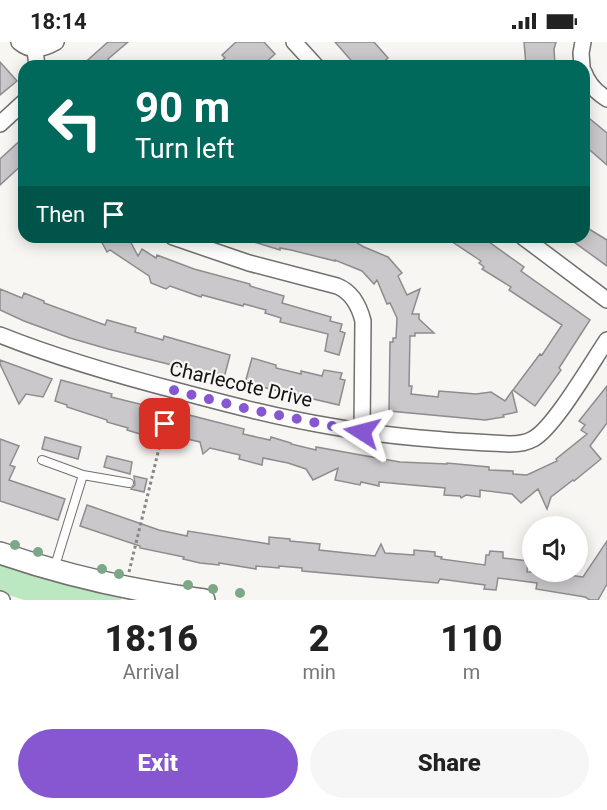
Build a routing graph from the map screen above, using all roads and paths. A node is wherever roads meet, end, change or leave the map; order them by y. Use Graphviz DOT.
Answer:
graph roads {
  1 [pos="19,42"];
  2 [pos="56,42"];
  3 [pos="294,42"];
  4 [pos="583,42"];
  5 [pos="35,50"];
  6 [pos="36,60"];
  7 [pos="305,60"];
  8 [pos="582,60"];
  9 [pos="590,84"];
  10 [pos="607,99"];
  11 [pos="18,108"];
  12 [pos="0,124"];
  13 [pos="191,243"];
  14 [pos="531,243"];
  15 [pos="607,300"];
  16 [pos="0,335"];
  17 [pos="607,340"];
  18 [pos="173,390"];
  19 [pos="362,432"];
  20 [pos="42,460"];
  21 [pos="83,476"];
  22 [pos="129,483"];
  23 [pos="0,553"];
  24 [pos="53,571"];
  25 [pos="126,588"];
  26 [pos="204,600"];
  1 -- 5 [label="street"];
  2 -- 5 [label="street"];
  3 -- 7 [label="street"];
  4 -- 8 [label="street"];
  5 -- 6 [label="street"];
  9 -- 10 [label="street"];
  11 -- 12 [label="street"];
  13 -- 19 [label="street"];
  14 -- 15 [label="street"];
  16 -- 18 [label="street, Charlecote Drive"];
  17 -- 19 [label="street, Charlecote Drive"];
  18 -- 19 [label="street, Charlecote Drive"];
  18 -- 25 [label="path"];
  20 -- 21 [label="lane"];
  21 -- 22 [label="lane"];
  21 -- 24 [label="lane"];
  23 -- 24 [label="street"];
  24 -- 25 [label="street"];
  25 -- 26 [label="street"];
}
